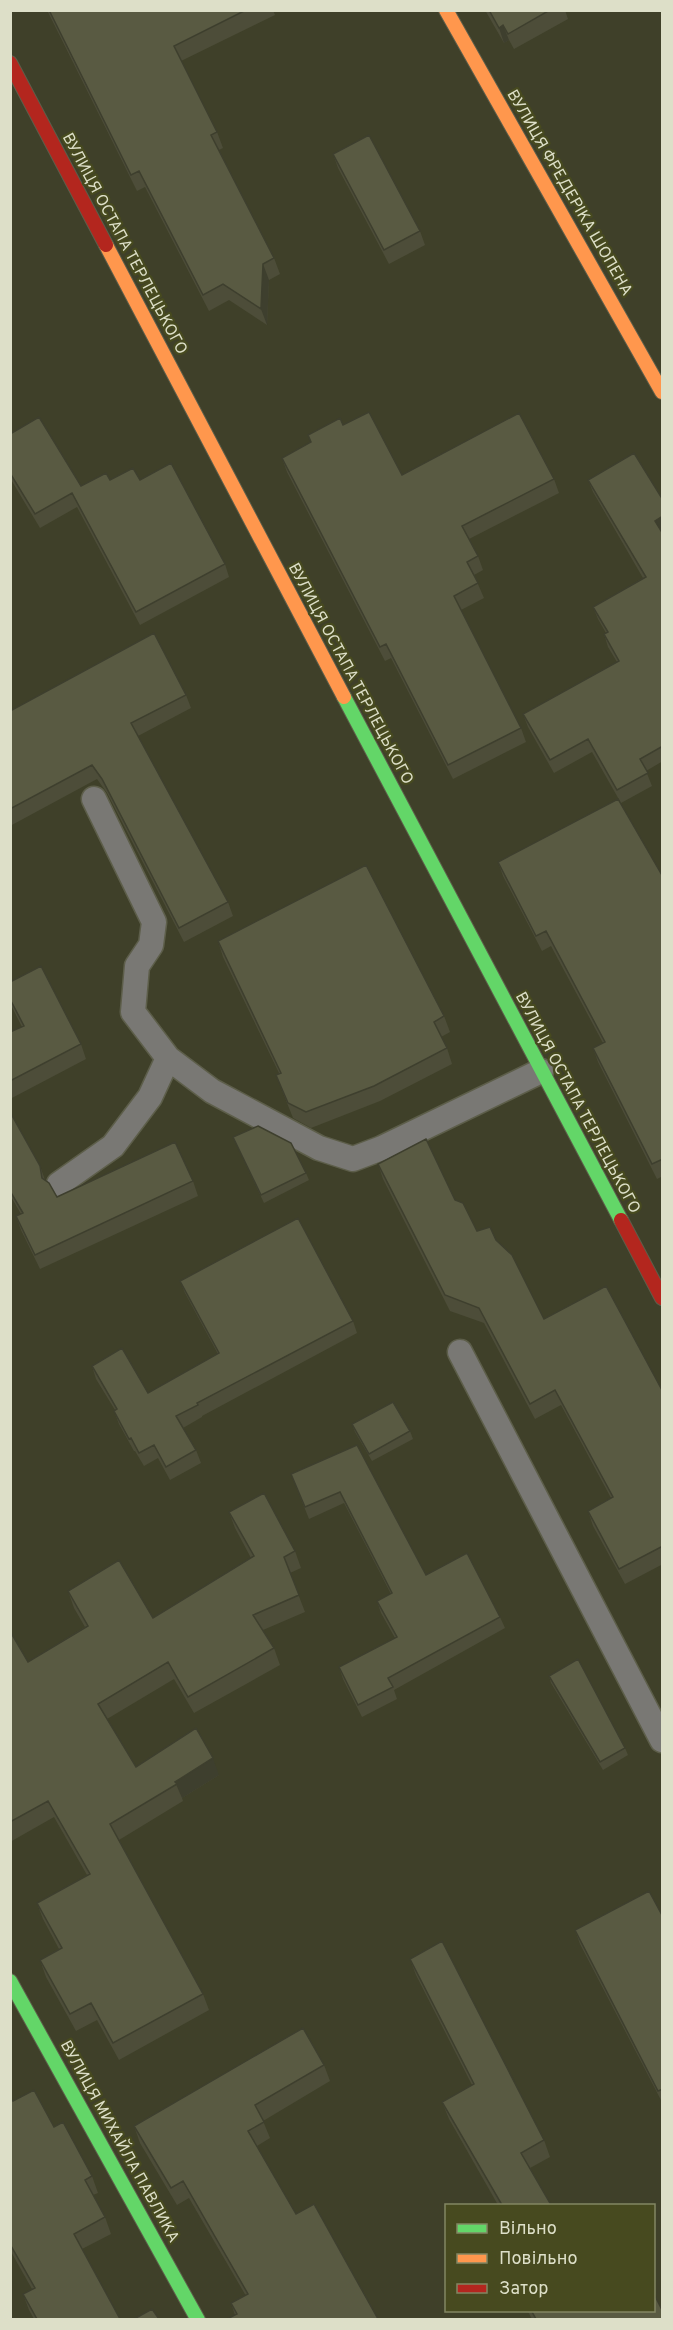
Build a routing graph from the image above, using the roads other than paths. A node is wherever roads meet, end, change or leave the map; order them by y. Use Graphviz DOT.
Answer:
graph roads {
  1 [pos="446,10"];
  2 [pos="10,63"];
  3 [pos="663,392"];
  4 [pos="94,800"];
  5 [pos="168,1058"];
  6 [pos="541,1071"];
  7 [pos="59,1184"];
  8 [pos="663,1298"];
  9 [pos="460,1352"];
  10 [pos="663,1740"];
  11 [pos="10,1981"];
  12 [pos="198,2319"];
  1 -- 3 [label="street, ВУЛИЦЯ ФРЕДЕРІКА ШОПЕНА"];
  2 -- 6 [label="street, ВУЛИЦЯ ОСТАПА ТЕРЛЕЦЬКОГО"];
  4 -- 5 [label="lane"];
  5 -- 6 [label="lane"];
  5 -- 7 [label="lane"];
  6 -- 8 [label="street, ВУЛИЦЯ ОСТАПА ТЕРЛЕЦЬКОГО"];
  9 -- 10 [label="lane"];
  11 -- 12 [label="street, ВУЛИЦЯ МИХАЙЛА ПАВЛИКА"];
}
